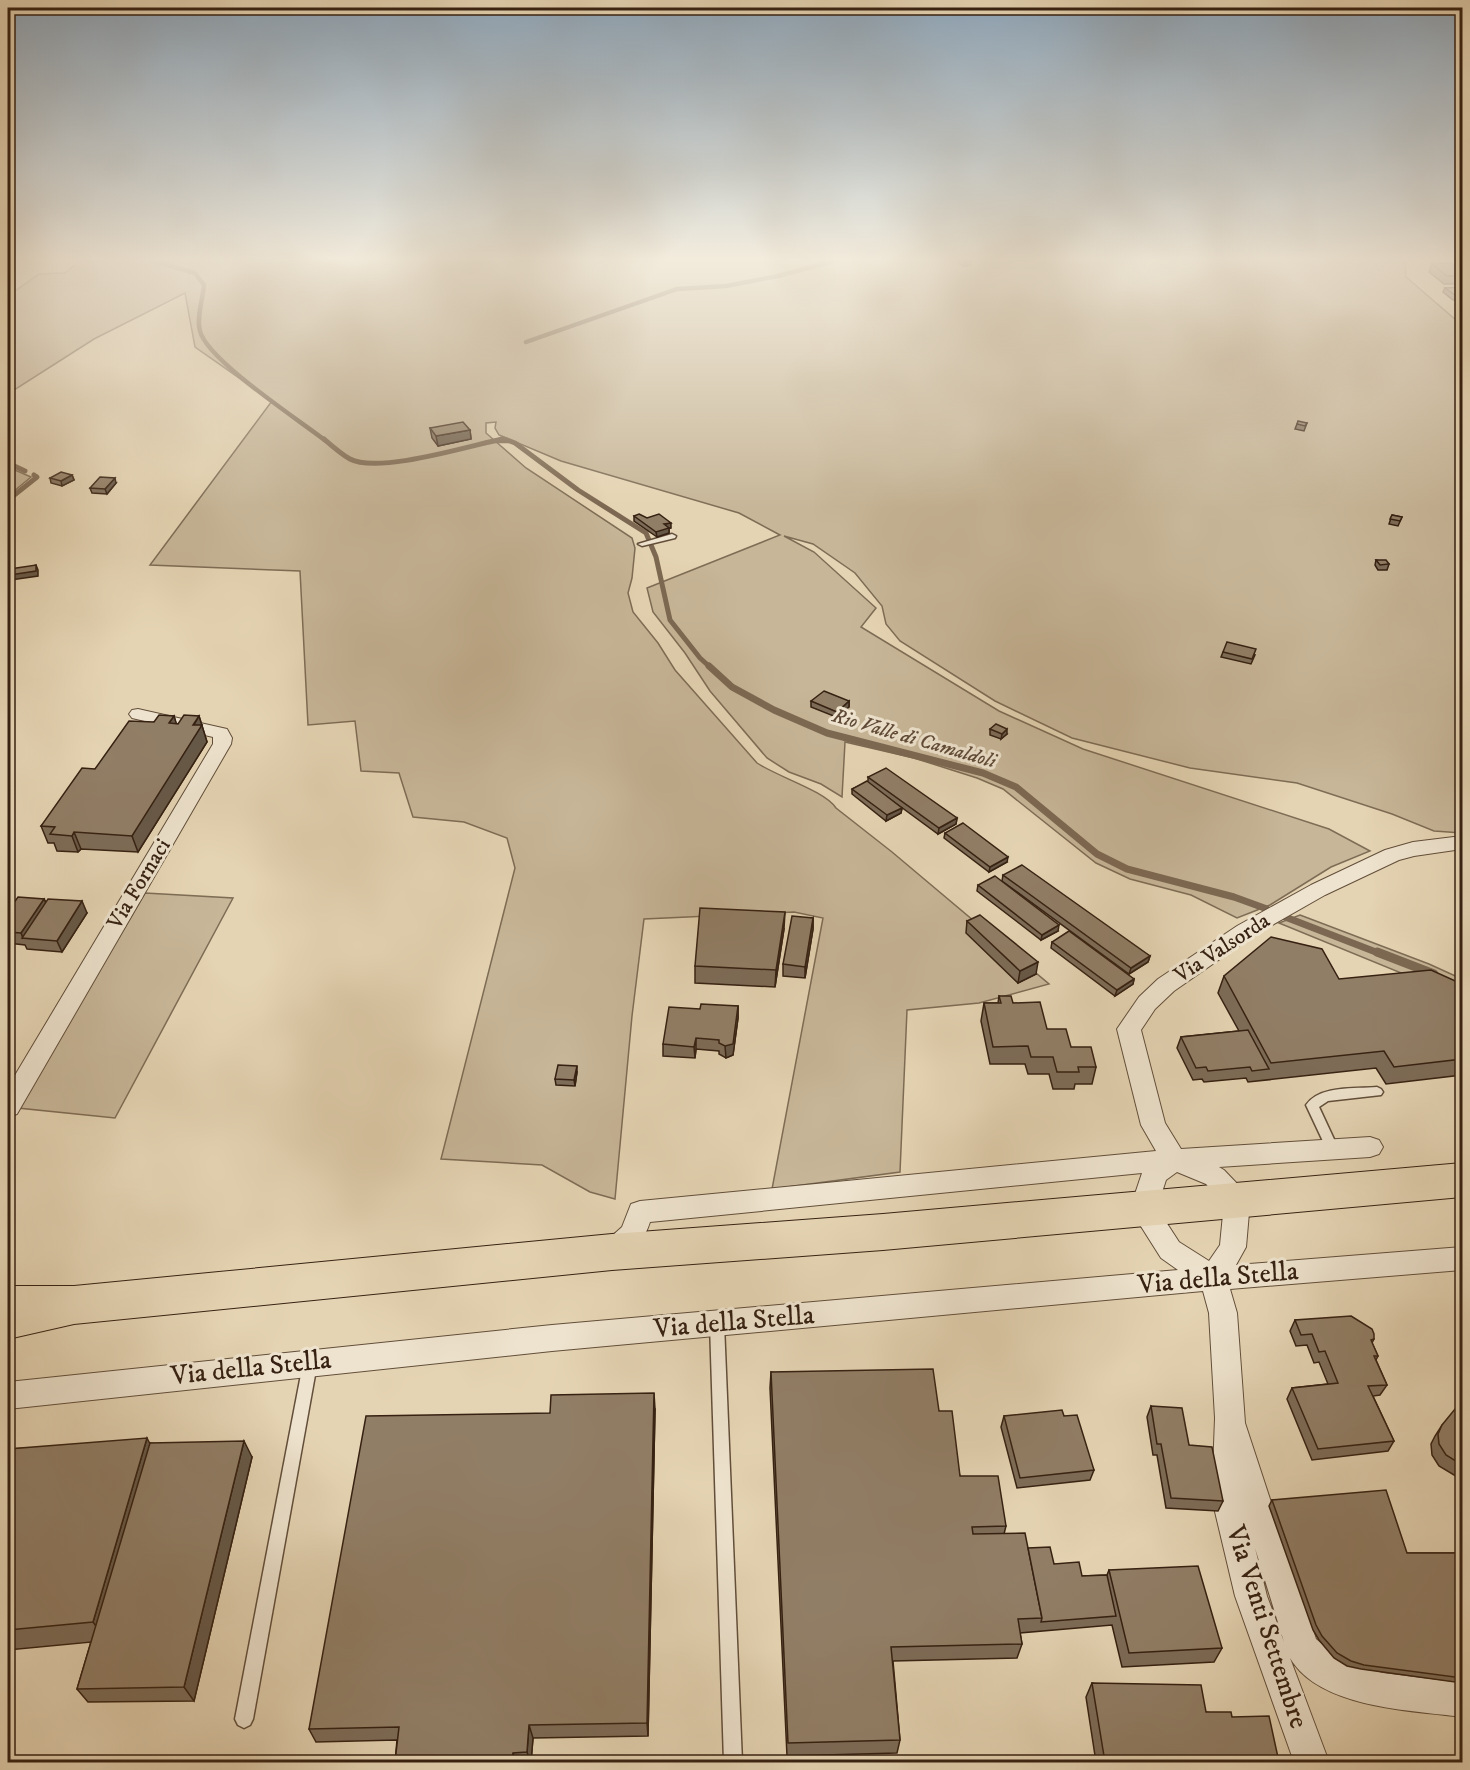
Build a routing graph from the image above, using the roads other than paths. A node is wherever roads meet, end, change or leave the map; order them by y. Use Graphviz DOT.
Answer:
graph roads {
  1 [pos="672,536"];
  2 [pos="642,544"];
  3 [pos="138,714"];
  4 [pos="1462,843"];
  5 [pos="1377,1092"];
  6 [pos="8,1107"];
  7 [pos="1370,1147"];
  8 [pos="1333,1150"];
  9 [pos="1174,1160"];
  10 [pos="1462,1180"];
  11 [pos="1237,1201"];
  12 [pos="1143,1209"];
  13 [pos="612,1252"];
  14 [pos="1462,1258"];
  15 [pos="1213,1278"];
  16 [pos="8,1305"];
  17 [pos="74,1305"];
  18 [pos="8,1320"];
  19 [pos="717,1323"];
  20 [pos="311,1361"];
  21 [pos="8,1396"];
  22 [pos="1230,1418"];
  23 [pos="1462,1700"];
  24 [pos="244,1719"];
  25 [pos="733,1762"];
  26 [pos="1311,1762"];
  1 -- 2 [label="lane"];
  3 -- 6 [label="street, Via Fornaci"];
  4 -- 9 [label="street, Via Valsorda"];
  5 -- 8 [label="lane"];
  7 -- 8 [label="street"];
  8 -- 9 [label="street"];
  9 -- 11 [label="street"];
  9 -- 12 [label="street"];
  9 -- 13 [label="street"];
  10 -- 11 [label="main road"];
  11 -- 12 [label="main road"];
  11 -- 15 [label="street"];
  12 -- 13 [label="main road"];
  12 -- 15 [label="street"];
  13 -- 17 [label="main road"];
  14 -- 15 [label="street, Via della Stella"];
  15 -- 19 [label="street, Via della Stella"];
  15 -- 22 [label="street, Via Venti Settembre"];
  16 -- 17 [label="main road"];
  17 -- 18 [label="main road"];
  19 -- 20 [label="street, Via della Stella"];
  19 -- 25 [label="lane"];
  20 -- 21 [label="street, Via della Stella"];
  20 -- 24 [label="lane"];
  22 -- 23 [label="street, Via Venti Settembre"];
  22 -- 26 [label="street, Via Venti Settembre"];
}
